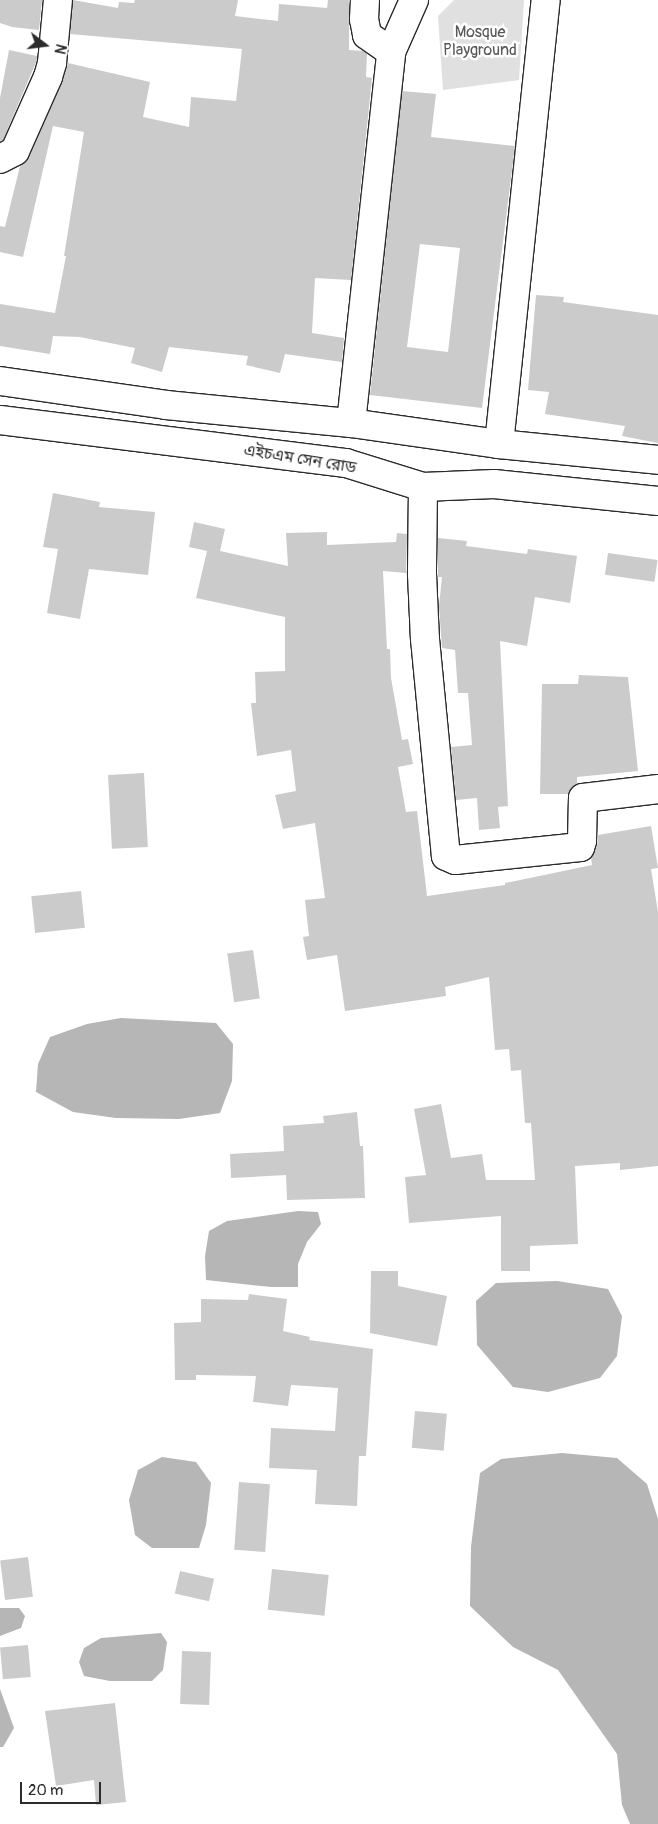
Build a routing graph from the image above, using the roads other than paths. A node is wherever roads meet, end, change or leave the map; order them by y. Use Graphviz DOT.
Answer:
graph roads {
  1 [pos="58,0"];
  2 [pos="365,0"];
  3 [pos="414,0"];
  4 [pos="546,0"];
  5 [pos="391,52"];
  6 [pos="0,159"];
  7 [pos="0,381"];
  8 [pos="0,420"];
  9 [pos="351,423"];
  10 [pos="499,444"];
  11 [pos="658,460"];
  12 [pos="423,487"];
  13 [pos="658,501"];
  14 [pos="658,788"];
  1 -- 6 [label="street"];
  2 -- 5 [label="street"];
  3 -- 5 [label="street"];
  4 -- 10 [label="street"];
  5 -- 9 [label="street"];
  7 -- 9 [label="street"];
  8 -- 12 [label="street, এইচএম সেন রোড"];
  9 -- 10 [label="street"];
  10 -- 11 [label="street"];
  12 -- 13 [label="street, এইচএম সেন রোড"];
  12 -- 14 [label="street"];
}
